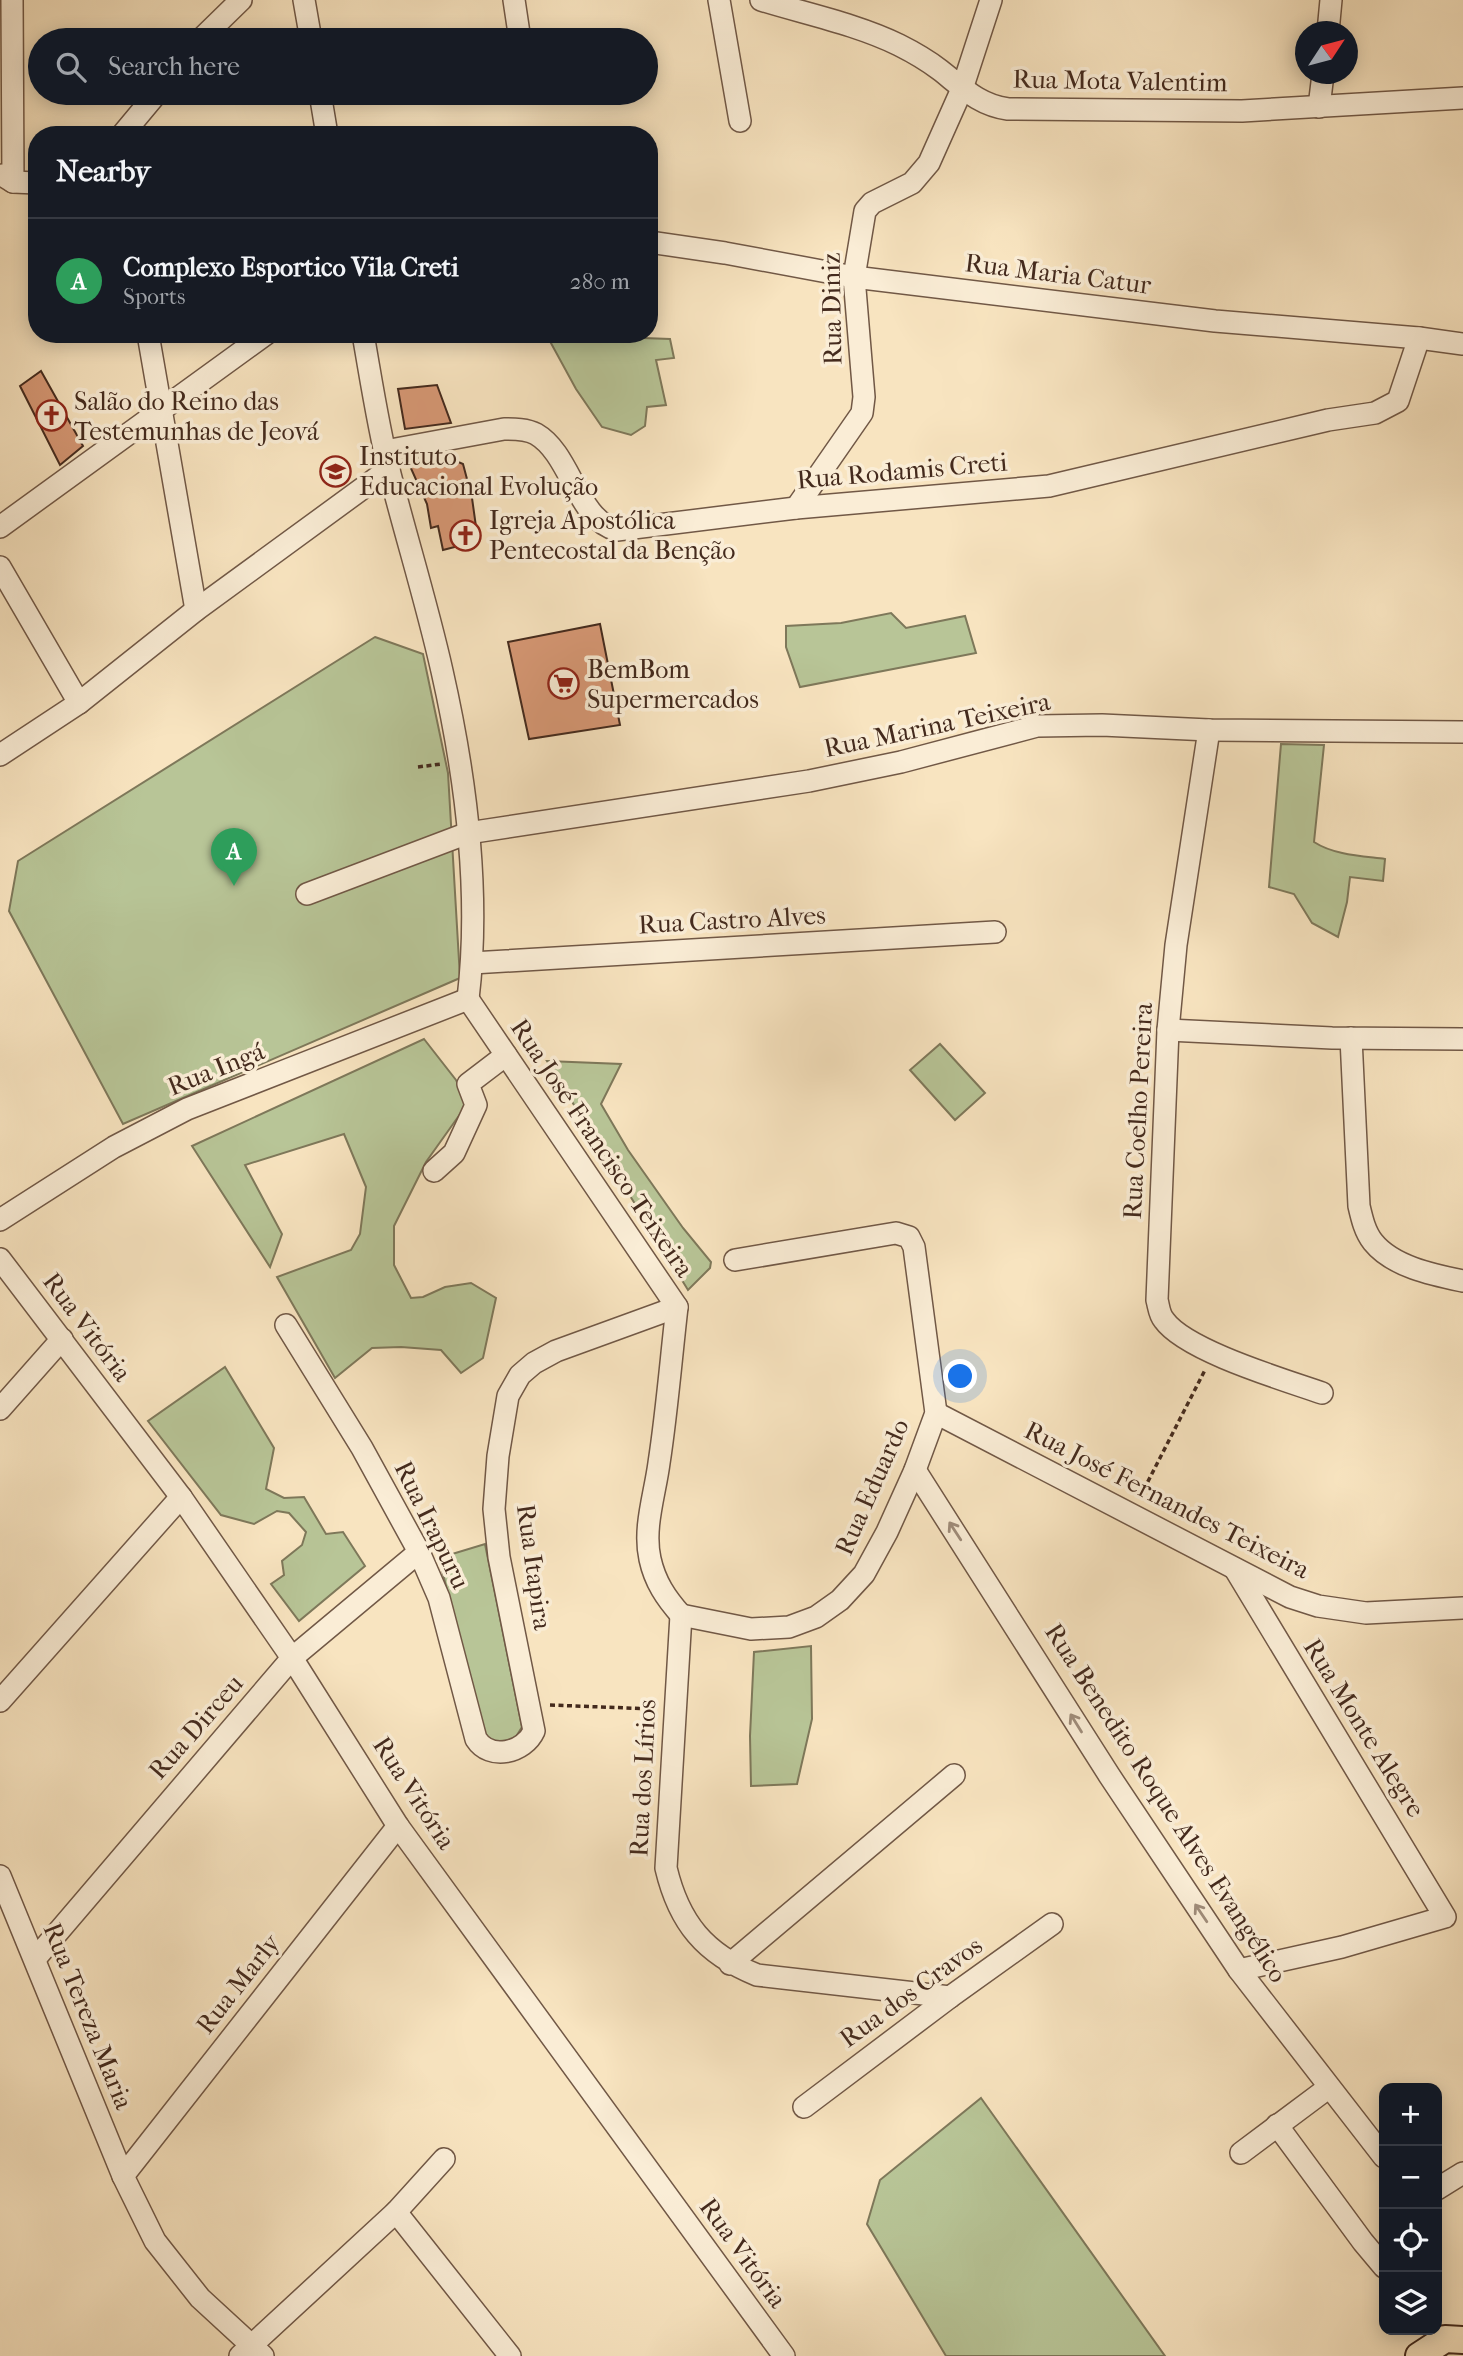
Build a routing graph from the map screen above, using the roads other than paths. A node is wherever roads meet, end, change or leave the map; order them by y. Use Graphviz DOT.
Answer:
graph roads {
  1 [pos="12,0"];
  2 [pos="241,0"];
  3 [pos="304,0"];
  4 [pos="514,0"];
  5 [pos="719,0"];
  6 [pos="761,0"];
  7 [pos="991,0"];
  8 [pos="1331,0"];
  9 [pos="1329,21"];
  10 [pos="213,28"];
  11 [pos="309,28"];
  12 [pos="518,28"];
  13 [pos="1322,84"];
  14 [pos="962,89"];
  15 [pos="1463,98"];
  16 [pos="147,105"];
  17 [pos="322,105"];
  18 [pos="1319,107"];
  19 [pos="740,121"];
  20 [pos="130,126"];
  21 [pos="326,126"];
  22 [pos="6,178"];
  23 [pos="28,182"];
  24 [pos="658,243"];
  25 [pos="854,277"];
  26 [pos="1419,338"];
  27 [pos="150,343"];
  28 [pos="252,343"];
  29 [pos="365,343"];
  30 [pos="1463,344"];
  31 [pos="160,409"];
  32 [pos="387,460"];
  33 [pos="796,508"];
  34 [pos="0,527"];
  35 [pos="0,567"];
  36 [pos="196,610"];
  37 [pos="79,703"];
  38 [pos="1209,730"];
  39 [pos="1463,732"];
  40 [pos="0,755"];
  41 [pos="468,833"];
  42 [pos="307,894"];
  43 [pos="995,932"];
  44 [pos="472,963"];
  45 [pos="468,999"];
  46 [pos="1168,1031"];
  47 [pos="1351,1038"];
  48 [pos="1463,1039"];
  49 [pos="506,1055"];
  50 [pos="434,1171"];
  51 [pos="0,1220"];
  52 [pos="0,1259"];
  53 [pos="735,1260"];
  54 [pos="1463,1281"];
  55 [pos="677,1307"];
  56 [pos="286,1325"];
  57 [pos="62,1339"];
  58 [pos="1322,1393"];
  59 [pos="0,1409"];
  60 [pos="936,1413"];
  61 [pos="915,1470"];
  62 [pos="181,1497"];
  63 [pos="419,1552"];
  64 [pos="1235,1569"];
  65 [pos="1463,1608"];
  66 [pos="681,1615"];
  67 [pos="292,1658"];
  68 [pos="0,1701"];
  69 [pos="534,1731"];
  70 [pos="954,1776"];
  71 [pos="398,1826"];
  72 [pos="0,1876"];
  73 [pos="1052,1924"];
  74 [pos="34,1959"];
  75 [pos="730,1964"];
  76 [pos="1239,1970"];
  77 [pos="950,1997"];
  78 [pos="1328,2088"];
  79 [pos="804,2107"];
  80 [pos="1277,2125"];
  81 [pos="1379,2151"];
  82 [pos="1241,2153"];
  83 [pos="444,2159"];
  84 [pos="1463,2173"];
  85 [pos="123,2176"];
  86 [pos="1442,2186"];
  87 [pos="396,2212"];
  88 [pos="1379,2261"];
  89 [pos="1448,2336"];
  90 [pos="252,2352"];
  91 [pos="510,2356"];
  92 [pos="784,2356"];
  93 [pos="1419,2356"];
  1 -- 22 [label="street"];
  2 -- 10 [label="street"];
  3 -- 11 [label="street"];
  4 -- 12 [label="street"];
  5 -- 19 [label="street"];
  6 -- 14 [label="street, Rua Mota Valentim"];
  7 -- 14 [label="street, Rua Diniz"];
  8 -- 9 [label="street"];
  13 -- 18 [label="street"];
  14 -- 18 [label="street, Rua Mota Valentim"];
  14 -- 25 [label="street, Rua Diniz"];
  15 -- 18 [label="street, Rua Mota Valentim"];
  16 -- 20 [label="street"];
  17 -- 21 [label="street"];
  22 -- 23 [label="street"];
  24 -- 25 [label="street, Rua Maria Catur"];
  25 -- 26 [label="street, Rua Maria Catur"];
  25 -- 33 [label="street, Rua Diniz"];
  26 -- 30 [label="street, Rua Maria Catur"];
  26 -- 33 [label="street, Rua Rodamis Creti"];
  27 -- 31 [label="street"];
  28 -- 31 [label="street"];
  29 -- 32 [label="street"];
  31 -- 34 [label="street"];
  31 -- 36 [label="street"];
  32 -- 33 [label="street, Rua Rodamis Creti"];
  32 -- 36 [label="street"];
  32 -- 41 [label="street"];
  35 -- 37 [label="street"];
  36 -- 37 [label="street"];
  37 -- 40 [label="street"];
  38 -- 39 [label="street, Rua Marina Teixeira"];
  38 -- 41 [label="street, Rua Marina Teixeira"];
  38 -- 46 [label="street, Rua Coelho Pereira"];
  41 -- 42 [label="street, Rua Marina Teixeira"];
  41 -- 44 [label="street"];
  43 -- 44 [label="street, Rua Castro Alves"];
  44 -- 45 [label="street"];
  45 -- 49 [label="street, Rua José Francisco Teixeira"];
  45 -- 51 [label="street, Rua Ingá"];
  46 -- 47 [label="street"];
  46 -- 58 [label="street, Rua Coelho Pereira"];
  47 -- 48 [label="street"];
  47 -- 54 [label="street"];
  49 -- 50 [label="street"];
  49 -- 55 [label="street, Rua José Francisco Teixeira"];
  52 -- 57 [label="street, Rua Vitória"];
  53 -- 60 [label="street, Rua Eduardo"];
  55 -- 66 [label="street, Rua José Francisco Teixeira"];
  55 -- 69 [label="street, Rua Itapira"];
  56 -- 63 [label="street, Rua Irapuru"];
  57 -- 59 [label="street"];
  57 -- 62 [label="street, Rua Vitória"];
  60 -- 61 [label="street, Rua Eduardo"];
  60 -- 64 [label="street, Rua José Fernandes Teixeira"];
  61 -- 66 [label="street, Rua Eduardo"];
  76 -- 61 [label="street, Rua Benedito Roque Alves Evangélico, one-way"];
  62 -- 67 [label="street, Rua Vitória"];
  62 -- 68 [label="street"];
  63 -- 67 [label="street, Rua Dirceu"];
  63 -- 69 [label="street, Rua Irapuru"];
  64 -- 65 [label="street, Rua José Fernandes Teixeira"];
  64 -- 76 [label="street, Rua Monte Alegre"];
  66 -- 75 [label="street, Rua dos Lírios"];
  67 -- 71 [label="street, Rua Vitória"];
  67 -- 74 [label="street, Rua Dirceu"];
  70 -- 75 [label="street"];
  71 -- 85 [label="street, Rua Marly"];
  71 -- 92 [label="street, Rua Vitória"];
  72 -- 74 [label="street, Rua Tereza Maria"];
  73 -- 77 [label="street, Rua dos Cravos"];
  74 -- 85 [label="street, Rua Tereza Maria"];
  75 -- 77 [label="street"];
  76 -- 78 [label="street, Rua Benedito Roque Alves Evangélico"];
  77 -- 79 [label="street, Rua dos Cravos"];
  78 -- 80 [label="street"];
  78 -- 81 [label="street, Rua Benedito Roque Alves Evangélico"];
  80 -- 82 [label="street"];
  80 -- 88 [label="street"];
  83 -- 87 [label="street"];
  84 -- 86 [label="street"];
  85 -- 90 [label="street, Rua Tereza Maria"];
  87 -- 90 [label="street"];
  87 -- 91 [label="street"];
  89 -- 93 [label="main road"];
}
